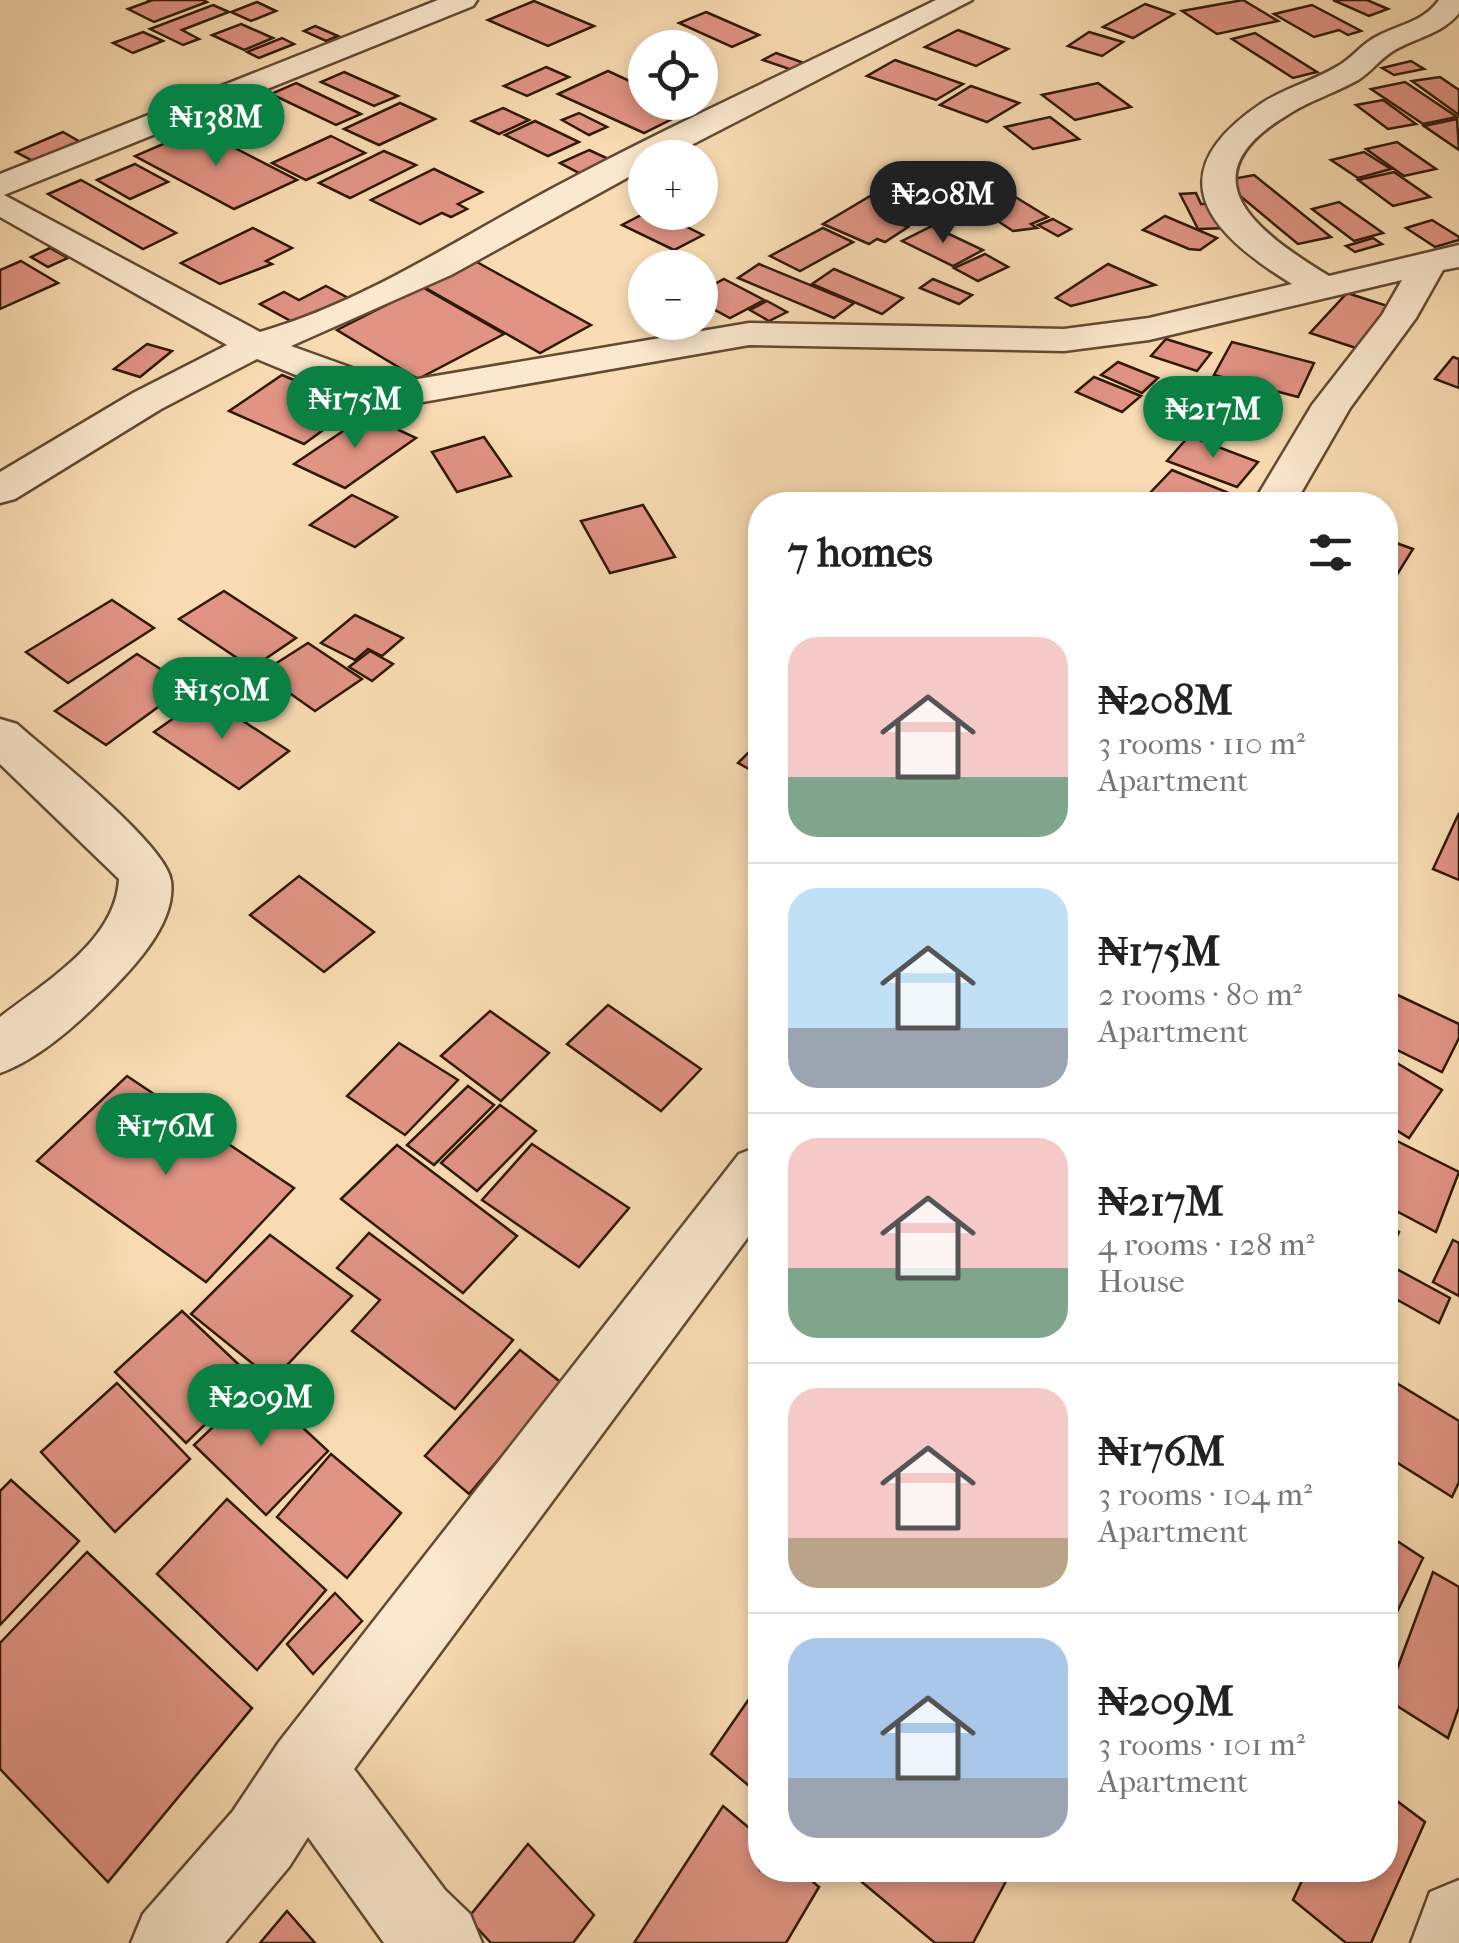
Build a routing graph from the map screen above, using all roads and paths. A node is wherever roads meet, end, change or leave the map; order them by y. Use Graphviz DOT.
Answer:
graph roads {
  1 [pos="463,0"];
  2 [pos="958,0"];
  3 [pos="1453,0"];
  4 [pos="0,186"];
  5 [pos="0,204"];
  6 [pos="1445,259"];
  7 [pos="1322,287"];
  8 [pos="258,344"];
  9 [pos="0,490"];
  10 [pos="1281,492"];
  11 [pos="0,736"];
  12 [pos="0,1049"];
  13 [pos="748,1189"];
  14 [pos="306,1769"];
  15 [pos="1459,1922"];
  16 [pos="172,1943"];
  17 [pos="441,1943"];
  18 [pos="1452,1943"];
  1 -- 4 [label="street"];
  2 -- 8 [label="street"];
  3 -- 7 [label="street"];
  5 -- 8 [label="street"];
  6 -- 7 [label="street"];
  6 -- 10 [label="street"];
  7 -- 8 [label="street"];
  8 -- 9 [label="street"];
  11 -- 12 [label="street"];
  13 -- 14 [label="street"];
  14 -- 16 [label="street"];
  14 -- 17 [label="street"];
  15 -- 18 [label="street"];
}
